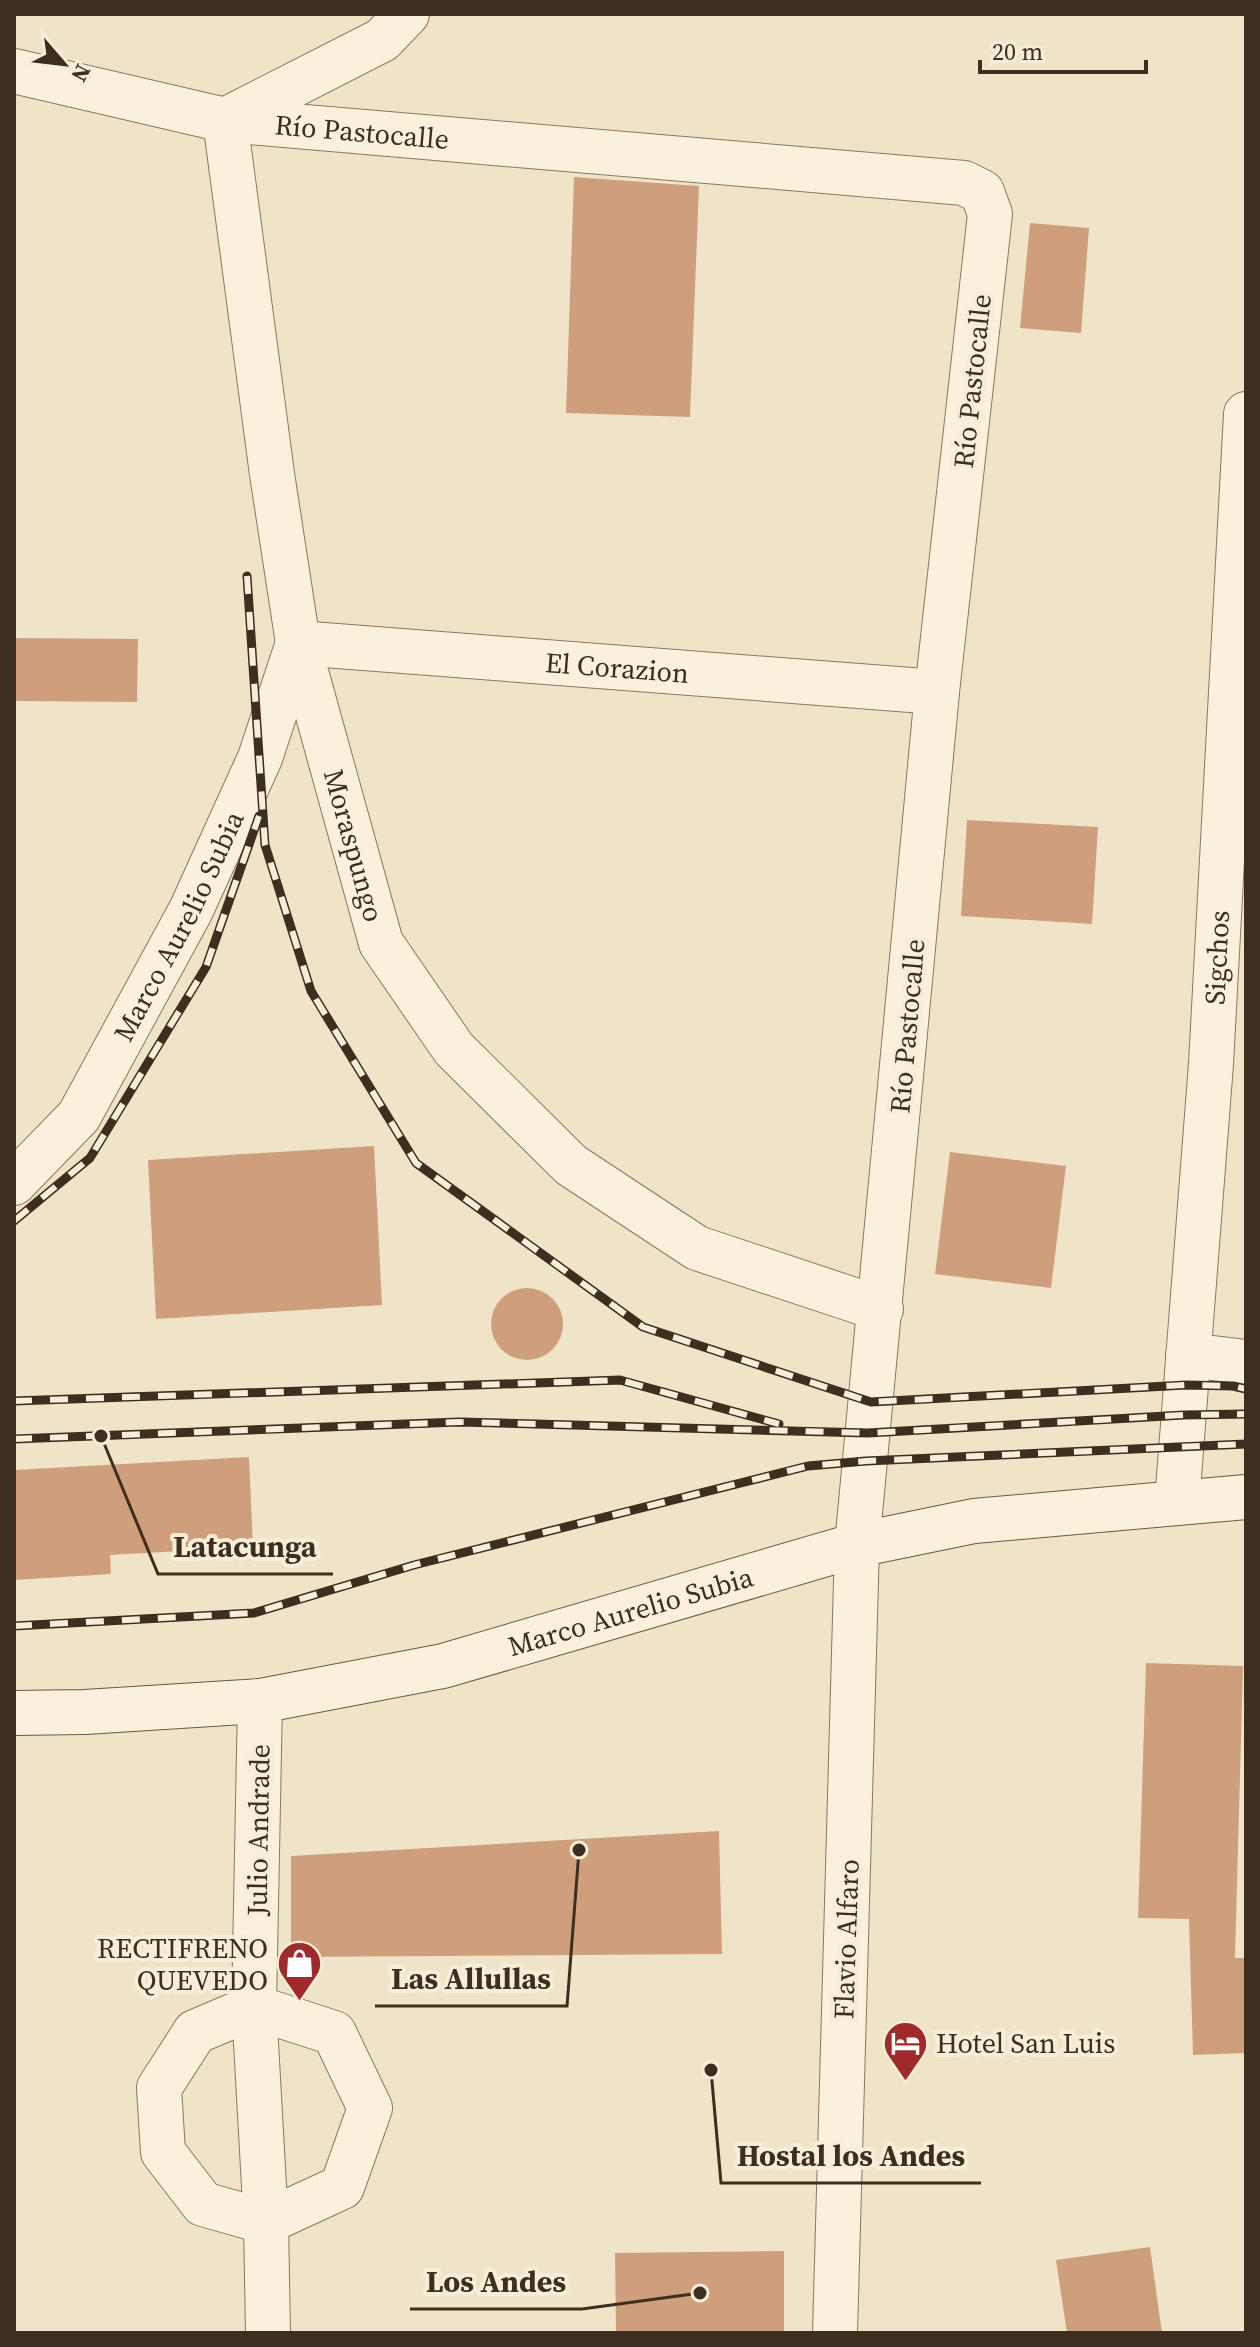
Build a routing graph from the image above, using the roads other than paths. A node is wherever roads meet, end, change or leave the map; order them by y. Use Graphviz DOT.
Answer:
graph roads {
  1 [pos="407,14"];
  2 [pos="14,71"];
  3 [pos="225,120"];
  4 [pos="1246,414"];
  5 [pos="298,643"];
  6 [pos="937,692"];
  7 [pos="1228,1063"];
  8 [pos="14,1183"];
  9 [pos="881,1309"];
  10 [pos="1188,1355"];
  11 [pos="1246,1362"];
  12 [pos="1246,1497"];
  13 [pos="1177,1502"];
  14 [pos="857,1545"];
  15 [pos="260,1701"];
  16 [pos="14,1713"];
  17 [pos="254,2007"];
  18 [pos="266,2222"];
  19 [pos="268,2333"];
  20 [pos="835,2333"];
  1 -- 3 [label="street"];
  2 -- 3 [label="street, Río Pastocalle"];
  3 -- 5 [label="street, Moraspungo"];
  3 -- 6 [label="street, Río Pastocalle"];
  4 -- 7 [label="street, Sigchos"];
  5 -- 6 [label="street, El Corazion"];
  5 -- 8 [label="street, Marco Aurelio Subia"];
  5 -- 9 [label="street, Moraspungo"];
  6 -- 9 [label="street, Río Pastocalle"];
  7 -- 10 [label="street, Sigchos"];
  9 -- 14 [label="street, Río Pastocalle"];
  10 -- 11 [label="street"];
  10 -- 13 [label="street, Sigchos"];
  12 -- 13 [label="street, Marco Aurelio Subia"];
  13 -- 14 [label="street, Marco Aurelio Subia"];
  14 -- 15 [label="street, Marco Aurelio Subia"];
  14 -- 20 [label="street, Flavio Alfaro"];
  15 -- 16 [label="street, Marco Aurelio Subia"];
  15 -- 17 [label="street, Julio Andrade"];
  17 -- 18 [label="street, Julio Andrade"];
  17 -- 18 [label="street"];
  17 -- 18 [label="street"];
  18 -- 19 [label="street, Julio Andrade"];
}
